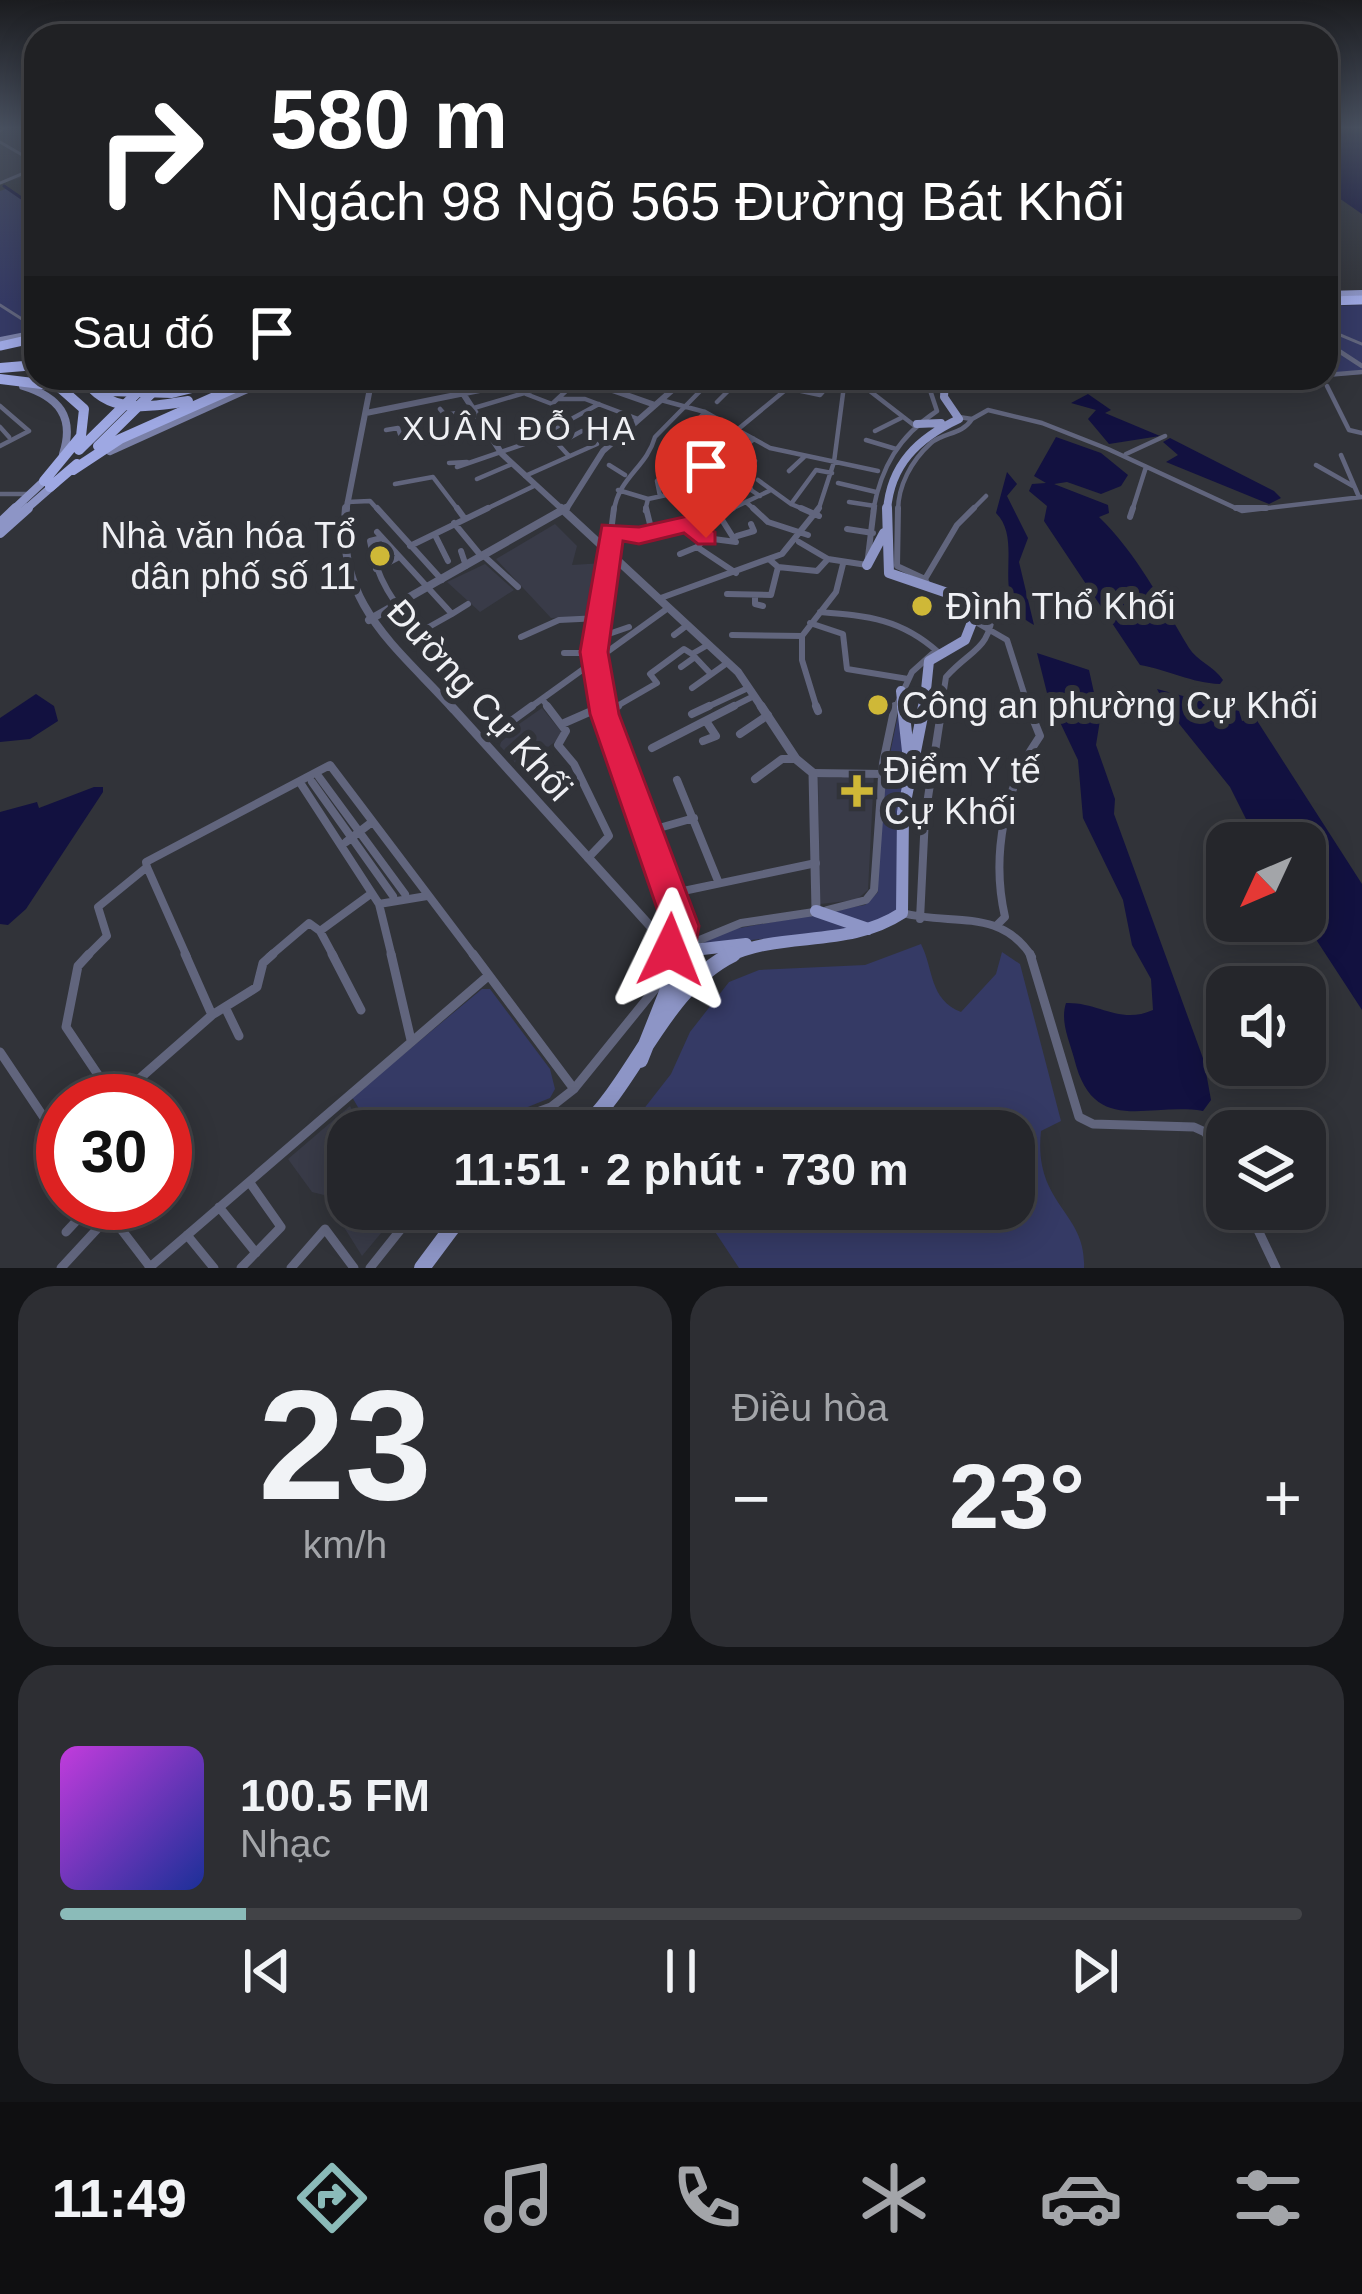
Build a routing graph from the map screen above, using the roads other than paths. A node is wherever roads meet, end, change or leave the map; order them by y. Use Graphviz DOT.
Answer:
graph roads {
  1 [pos="0,305"];
  2 [pos="24,324"];
  3 [pos="62,390"];
  4 [pos="92,390"];
  5 [pos="105,390"];
  6 [pos="148,390"];
  7 [pos="184,390"];
  8 [pos="221,390"];
  9 [pos="229,390"];
  10 [pos="246,390"];
  11 [pos="370,390"];
  12 [pos="461,390"];
  13 [pos="567,390"];
  14 [pos="607,390"];
  15 [pos="616,390"];
  16 [pos="672,390"];
  17 [pos="702,390"];
  18 [pos="729,390"];
  19 [pos="792,390"];
  20 [pos="847,390"];
  21 [pos="865,390"];
  22 [pos="931,390"];
  23 [pos="946,390"];
  24 [pos="1329,390"];
  25 [pos="558,399"];
  26 [pos="658,402"];
  27 [pos="717,402"];
  28 [pos="595,403"];
  29 [pos="0,406"];
  30 [pos="686,407"];
  31 [pos="440,409"];
  32 [pos="475,409"];
  33 [pos="705,412"];
  34 [pos="366,413"];
  35 [pos="901,418"];
  36 [pos="638,419"];
  37 [pos="962,419"];
  38 [pos="916,425"];
  39 [pos="0,427"];
  40 [pos="386,430"];
  41 [pos="583,430"];
  42 [pos="738,430"];
  43 [pos="874,431"];
  44 [pos="1362,433"];
  45 [pos="400,434"];
  46 [pos="1166,436"];
  47 [pos="9,437"];
  48 [pos="754,439"];
  49 [pos="866,440"];
  50 [pos="723,443"];
  51 [pos="597,444"];
  52 [pos="0,446"];
  53 [pos="743,448"];
  54 [pos="770,448"];
  55 [pos="896,449"];
  56 [pos="502,454"];
  57 [pos="686,455"];
  58 [pos="1122,455"];
  59 [pos="1341,455"];
  60 [pos="569,456"];
  61 [pos="705,456"];
  62 [pos="803,458"];
  63 [pos="449,463"];
  64 [pos="470,463"];
  65 [pos="836,463"];
  66 [pos="512,464"];
  67 [pos="609,465"];
  68 [pos="1316,465"];
  69 [pos="457,467"];
  70 [pos="1146,467"];
  71 [pos="73,470"];
  72 [pos="789,471"];
  73 [pos="697,472"];
  74 [pos="878,472"];
  75 [pos="832,473"];
  76 [pos="625,475"];
  77 [pos="526,476"];
  78 [pos="477,479"];
  79 [pos="736,479"];
  80 [pos="758,481"];
  81 [pos="657,482"];
  82 [pos="838,483"];
  83 [pos="47,484"];
  84 [pos="395,484"];
  85 [pos="535,485"];
  86 [pos="710,488"];
  87 [pos="1355,488"];
  88 [pos="752,489"];
  89 [pos="618,490"];
  90 [pos="881,490"];
  91 [pos="770,491"];
  92 [pos="0,494"];
  93 [pos="30,494"];
  94 [pos="660,496"];
  95 [pos="760,496"];
  96 [pos="986,496"];
  97 [pos="1361,497"];
  98 [pos="648,499"];
  99 [pos="347,502"];
  100 [pos="746,502"];
  101 [pos="849,502"];
  102 [pos="791,504"];
  103 [pos="875,506"];
  104 [pos="563,508"];
  105 [pos="729,510"];
  106 [pos="819,516"];
  107 [pos="1130,517"];
  108 [pos="465,519"];
  109 [pos="0,523"];
  110 [pos="454,523"];
  111 [pos="751,524"];
  112 [pos="428,525"];
  113 [pos="847,529"];
  114 [pos="439,531"];
  115 [pos="610,531"];
  116 [pos="652,532"];
  117 [pos="879,532"];
  118 [pos="0,533"];
  119 [pos="808,535"];
  120 [pos="706,538"];
  121 [pos="737,538"];
  122 [pos="799,542"];
  123 [pos="410,546"];
  124 [pos="697,547"];
  125 [pos="461,551"];
  126 [pos="680,554"];
  127 [pos="399,557"];
  128 [pos="483,557"];
  129 [pos="611,560"];
  130 [pos="770,560"];
  131 [pos="828,560"];
  132 [pos="448,561"];
  133 [pos="843,564"];
  134 [pos="867,565"];
  135 [pos="466,566"];
  136 [pos="778,567"];
  137 [pos="376,569"];
  138 [pos="736,574"];
  139 [pos="442,580"];
  140 [pos="927,583"];
  141 [pos="518,587"];
  142 [pos="426,588"];
  143 [pos="727,594"];
  144 [pos="755,595"];
  145 [pos="658,598"];
  146 [pos="468,604"];
  147 [pos="395,605"];
  148 [pos="764,606"];
  149 [pos="668,608"];
  150 [pos="820,612"];
  151 [pos="452,614"];
  152 [pos="600,618"];
  153 [pos="369,620"];
  154 [pos="974,621"];
  155 [pos="810,623"];
  156 [pos="686,626"];
  157 [pos="629,627"];
  158 [pos="991,632"];
  159 [pos="674,634"];
  160 [pos="732,635"];
  161 [pos="802,636"];
  162 [pos="521,637"];
  163 [pos="597,638"];
  164 [pos="706,646"];
  165 [pos="938,652"];
  166 [pos="564,653"];
  167 [pos="694,656"];
  168 [pos="594,657"];
  169 [pos="727,663"];
  170 [pos="681,667"];
  171 [pos="709,672"];
  172 [pos="905,685"];
  173 [pos="692,688"];
  174 [pos="752,692"];
  175 [pos="542,699"];
  176 [pos="604,710"];
  177 [pos="818,711"];
  178 [pos="692,715"];
  179 [pos="768,716"];
  180 [pos="706,721"];
  181 [pos="562,725"];
  182 [pos="740,734"];
  183 [pos="703,742"];
  184 [pos="482,743"];
  185 [pos="652,748"];
  186 [pos="796,759"];
  187 [pos="910,768"];
  188 [pos="813,773"];
  189 [pos="883,775"];
  190 [pos="755,778"];
  191 [pos="316,779"];
  192 [pos="677,779"];
  193 [pos="301,784"];
  194 [pos="694,818"];
  195 [pos="373,822"];
  196 [pos="645,832"];
  197 [pos="352,837"];
  198 [pos="586,858"];
  199 [pos="816,863"];
  200 [pos="148,867"];
  201 [pos="718,881"];
  202 [pos="371,892"];
  203 [pos="405,894"];
  204 [pos="669,894"];
  205 [pos="392,896"];
  206 [pos="428,896"];
  207 [pos="379,904"];
  208 [pos="816,911"];
  209 [pos="902,914"];
  210 [pos="920,919"];
  211 [pos="998,924"];
  212 [pos="320,931"];
  213 [pos="871,931"];
  214 [pos="773,944"];
  215 [pos="680,950"];
  216 [pos="488,976"];
  217 [pos="225,1007"];
  218 [pos="361,1010"];
  219 [pos="212,1015"];
  220 [pos="239,1036"];
  221 [pos="412,1042"];
  222 [pos="0,1052"];
  223 [pos="637,1070"];
  224 [pos="96,1074"];
  225 [pos="145,1074"];
  226 [pos="574,1089"];
  227 [pos="36,1106"];
  228 [pos="543,1110"];
  229 [pos="600,1110"];
  230 [pos="1206,1136"];
  231 [pos="249,1182"];
  232 [pos="219,1207"];
  233 [pos="96,1230"];
  234 [pos="121,1230"];
  235 [pos="400,1230"];
  236 [pos="450,1230"];
  237 [pos="1257,1230"];
  238 [pos="188,1234"];
  239 [pos="256,1253"];
  240 [pos="61,1268"];
  241 [pos="150,1268"];
  242 [pos="214,1268"];
  243 [pos="242,1268"];
  244 [pos="291,1268"];
  245 [pos="354,1268"];
  246 [pos="370,1268"];
  247 [pos="422,1268"];
  248 [pos="1276,1268"];
  1 -- 2 [label="street"];
  3 -- 83 [label="highway"];
  4 -- 8 [label="highway, bridge"];
  5 -- 7 [label="highway, bridge"];
  6 -- 83 [label="highway"];
  9 -- 71 [label="highway"];
  10 -- 71 [label="main road"];
  11 -- 34 [label="street, Đường Cự Khối"];
  12 -- 32 [label="street"];
  12 -- 34 [label="street"];
  13 -- 25 [label="street"];
  14 -- 28 [label="street"];
  15 -- 26 [label="street"];
  16 -- 26 [label="street"];
  17 -- 30 [label="street"];
  18 -- 27 [label="street"];
  19 -- 42 [label="street"];
  20 -- 65 [label="street"];
  21 -- 35 [label="street"];
  22 -- 38 [label="street"];
  23 -- 37 [label="main road"];
  24 -- 44 [label="street"];
  25 -- 28 [label="street"];
  25 -- 32 [label="street"];
  26 -- 30 [label="street"];
  26 -- 36 [label="street"];
  28 -- 36 [label="street"];
  28 -- 56 [label="street"];
  29 -- 52 [label="street"];
  30 -- 33 [label="street"];
  30 -- 76 [label="street"];
  31 -- 32 [label="street"];
  32 -- 56 [label="street"];
  33 -- 42 [label="street"];
  33 -- 57 [label="street"];
  34 -- 99 [label="street, Đường Cự Khối"];
  35 -- 38 [label="street"];
  35 -- 43 [label="street"];
  36 -- 104 [label="street"];
  37 -- 38 [label="main road"];
  37 -- 58 [label="street"];
  37 -- 90 [label="main road"];
  37 -- 140 [label="street"];
  38 -- 55 [label="street"];
  39 -- 47 [label="street"];
  40 -- 45 [label="street"];
  41 -- 60 [label="street"];
  42 -- 48 [label="street"];
  42 -- 50 [label="street"];
  46 -- 58 [label="street"];
  48 -- 53 [label="street"];
  48 -- 54 [label="street"];
  49 -- 55 [label="street"];
  50 -- 54 [label="street"];
  50 -- 61 [label="street"];
  51 -- 60 [label="street"];
  54 -- 62 [label="street"];
  55 -- 74 [label="street"];
  56 -- 64 [label="street"];
  56 -- 66 [label="street"];
  57 -- 61 [label="street"];
  57 -- 81 [label="street"];
  58 -- 70 [label="street"];
  59 -- 87 [label="street"];
  60 -- 77 [label="street"];
  61 -- 79 [label="street"];
  61 -- 81 [label="street"];
  62 -- 65 [label="street"];
  62 -- 72 [label="street"];
  63 -- 64 [label="street"];
  64 -- 69 [label="street"];
  65 -- 74 [label="street"];
  65 -- 75 [label="street"];
  66 -- 77 [label="street"];
  66 -- 78 [label="street"];
  67 -- 76 [label="street"];
  68 -- 87 [label="street"];
  70 -- 97 [label="street"];
  70 -- 107 [label="street"];
  71 -- 83 [label="main road"];
  73 -- 86 [label="street"];
  74 -- 90 [label="main road"];
  75 -- 102 [label="street"];
  75 -- 106 [label="street"];
  76 -- 89 [label="street"];
  77 -- 85 [label="street"];
  79 -- 86 [label="street"];
  79 -- 88 [label="street"];
  80 -- 91 [label="street"];
  81 -- 94 [label="street"];
  82 -- 90 [label="street"];
  83 -- 93 [label="main road"];
  83 -- 118 [label="main road"];
  84 -- 108 [label="street"];
  85 -- 104 [label="street"];
  85 -- 108 [label="street"];
  86 -- 94 [label="street"];
  87 -- 97 [label="street"];
  88 -- 95 [label="street"];
  88 -- 105 [label="street"];
  89 -- 98 [label="street"];
  89 -- 115 [label="street"];
  90 -- 103 [label="street"];
  90 -- 117 [label="main road"];
  91 -- 95 [label="street"];
  91 -- 102 [label="street"];
  92 -- 93 [label="street"];
  93 -- 109 [label="main road"];
  94 -- 98 [label="street"];
  95 -- 100 [label="street"];
  96 -- 140 [label="street"];
  98 -- 116 [label="street"];
  99 -- 123 [label="street"];
  99 -- 153 [label="street, Đường Cự Khối"];
  100 -- 105 [label="street"];
  100 -- 119 [label="street"];
  101 -- 103 [label="street"];
  102 -- 106 [label="street"];
  103 -- 117 [label="street"];
  104 -- 128 [label="street"];
  104 -- 129 [label="street"];
  105 -- 121 [label="street"];
  106 -- 119 [label="street"];
  108 -- 110 [label="street"];
  110 -- 114 [label="street"];
  110 -- 128 [label="street"];
  111 -- 121 [label="street"];
  112 -- 114 [label="street"];
  113 -- 117 [label="street"];
  114 -- 123 [label="street"];
  114 -- 132 [label="street"];
  115 -- 116 [label="street"];
  115 -- 129 [label="street"];
  116 -- 120 [label="street"];
  117 -- 134 [label="main road"];
  117 -- 140 [label="main road"];
  119 -- 122 [label="street"];
  120 -- 121 [label="street"];
  120 -- 124 [label="street"];
  122 -- 130 [label="street"];
  122 -- 131 [label="street"];
  123 -- 139 [label="street"];
  124 -- 126 [label="street"];
  124 -- 138 [label="street"];
  125 -- 135 [label="street"];
  127 -- 137 [label="street"];
  127 -- 137 [label="street"];
  127 -- 142 [label="street"];
  128 -- 135 [label="street"];
  128 -- 141 [label="street"];
  129 -- 145 [label="street"];
  129 -- 152 [label="street"];
  130 -- 136 [label="street"];
  130 -- 138 [label="street"];
  131 -- 133 [label="street"];
  131 -- 136 [label="street"];
  133 -- 134 [label="street"];
  133 -- 150 [label="street"];
  135 -- 139 [label="street"];
  136 -- 144 [label="street"];
  137 -- 147 [label="street"];
  138 -- 145 [label="street"];
  139 -- 142 [label="street"];
  140 -- 154 [label="main road"];
  140 -- 158 [label="street"];
  142 -- 147 [label="street"];
  142 -- 151 [label="street"];
  143 -- 144 [label="street"];
  144 -- 148 [label="street"];
  145 -- 149 [label="street"];
  146 -- 151 [label="street"];
  147 -- 151 [label="street"];
  147 -- 153 [label="street"];
  149 -- 156 [label="street"];
  149 -- 168 [label="street"];
  150 -- 155 [label="street"];
  150 -- 165 [label="street"];
  152 -- 162 [label="street"];
  152 -- 163 [label="street"];
  153 -- 184 [label="street, Đường Cự Khối"];
  154 -- 158 [label="street"];
  154 -- 165 [label="main road"];
  155 -- 161 [label="street"];
  155 -- 172 [label="street"];
  156 -- 159 [label="street"];
  156 -- 164 [label="street"];
  157 -- 163 [label="street"];
  158 -- 210 [label="street"];
  158 -- 211 [label="street"];
  160 -- 161 [label="street"];
  161 -- 177 [label="street"];
  163 -- 168 [label="street"];
  164 -- 167 [label="street"];
  164 -- 169 [label="street"];
  165 -- 172 [label="street"];
  165 -- 187 [label="main road"];
  166 -- 168 [label="street"];
  167 -- 170 [label="street"];
  167 -- 171 [label="street"];
  167 -- 176 [label="street"];
  168 -- 175 [label="street"];
  168 -- 176 [label="street"];
  169 -- 171 [label="street"];
  169 -- 174 [label="street"];
  171 -- 173 [label="street"];
  172 -- 187 [label="main road"];
  172 -- 189 [label="street"];
  174 -- 178 [label="street"];
  174 -- 179 [label="street"];
  174 -- 180 [label="street"];
  175 -- 181 [label="street"];
  175 -- 184 [label="street"];
  176 -- 181 [label="street"];
  176 -- 196 [label="street"];
  179 -- 182 [label="street"];
  179 -- 186 [label="street"];
  180 -- 183 [label="street"];
  180 -- 185 [label="street"];
  181 -- 198 [label="street"];
  184 -- 198 [label="street, Đường Cự Khối"];
  186 -- 188 [label="street"];
  186 -- 190 [label="street"];
  187 -- 209 [label="main road"];
  188 -- 189 [label="street"];
  188 -- 199 [label="street"];
  189 -- 208 [label="street"];
  191 -- 197 [label="street"];
  192 -- 194 [label="street"];
  193 -- 195 [label="street"];
  193 -- 200 [label="street"];
  193 -- 202 [label="street"];
  194 -- 196 [label="street"];
  194 -- 201 [label="street"];
  195 -- 197 [label="street"];
  195 -- 206 [label="street"];
  196 -- 204 [label="street"];
  197 -- 203 [label="street"];
  197 -- 205 [label="street"];
  198 -- 215 [label="street, Đường Cự Khối"];
  199 -- 201 [label="street"];
  199 -- 208 [label="street"];
  200 -- 219 [label="street"];
  200 -- 224 [label="street"];
  201 -- 204 [label="street"];
  202 -- 207 [label="street"];
  202 -- 212 [label="street"];
  204 -- 215 [label="street"];
  206 -- 207 [label="street"];
  206 -- 216 [label="street"];
  207 -- 221 [label="street"];
  208 -- 213 [label="main road"];
  208 -- 215 [label="street"];
  209 -- 210 [label="street"];
  209 -- 213 [label="main road"];
  210 -- 211 [label="street"];
  211 -- 230 [label="street"];
  212 -- 217 [label="street"];
  212 -- 218 [label="street"];
  213 -- 214 [label="main road"];
  214 -- 215 [label="main road"];
  214 -- 223 [label="main road"];
  215 -- 223 [label="main road"];
  215 -- 226 [label="street"];
  216 -- 221 [label="street"];
  216 -- 226 [label="street"];
  217 -- 219 [label="street"];
  217 -- 220 [label="street"];
  219 -- 225 [label="street"];
  221 -- 231 [label="street"];
  222 -- 227 [label="street"];
  223 -- 229 [label="main road"];
  226 -- 228 [label="street"];
  231 -- 232 [label="street"];
  231 -- 239 [label="street"];
  232 -- 238 [label="street"];
  232 -- 239 [label="street"];
  233 -- 240 [label="street"];
  234 -- 241 [label="street"];
  235 -- 246 [label="street"];
  236 -- 247 [label="main road"];
  237 -- 248 [label="street"];
  238 -- 241 [label="street"];
  238 -- 242 [label="street"];
  239 -- 243 [label="street"];
  244 -- 245 [label="street"];
}
